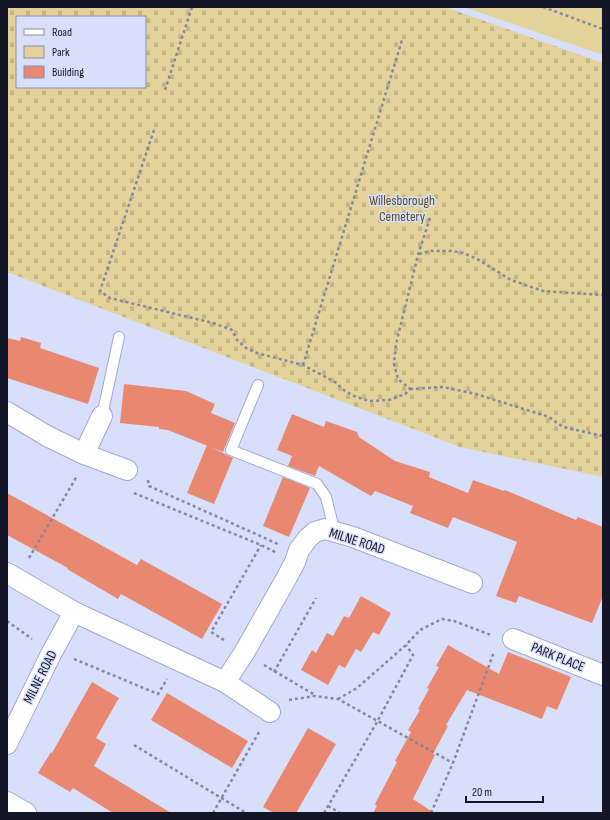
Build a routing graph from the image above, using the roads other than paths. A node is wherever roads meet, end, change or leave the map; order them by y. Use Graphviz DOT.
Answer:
graph roads {
  1 [pos="119,337"];
  2 [pos="258,385"];
  3 [pos="7,412"];
  4 [pos="102,416"];
  5 [pos="82,462"];
  6 [pos="127,470"];
  7 [pos="335,533"];
  8 [pos="12,577"];
  9 [pos="472,583"];
  10 [pos="74,612"];
  11 [pos="506,639"];
  12 [pos="603,675"];
  13 [pos="225,682"];
  14 [pos="270,712"];
  15 [pos="7,744"];
  16 [pos="7,802"];
  17 [pos="26,813"];
  1 -- 4 [label="lane"];
  2 -- 7 [label="lane"];
  3 -- 5 [label="street"];
  4 -- 5 [label="street"];
  5 -- 6 [label="street"];
  7 -- 9 [label="street, MILNE ROAD"];
  7 -- 13 [label="street, MILNE ROAD"];
  8 -- 10 [label="street"];
  10 -- 13 [label="street"];
  10 -- 15 [label="street, MILNE ROAD"];
  11 -- 12 [label="street, PARK PLACE"];
  13 -- 14 [label="street"];
  16 -- 17 [label="street"];
}
